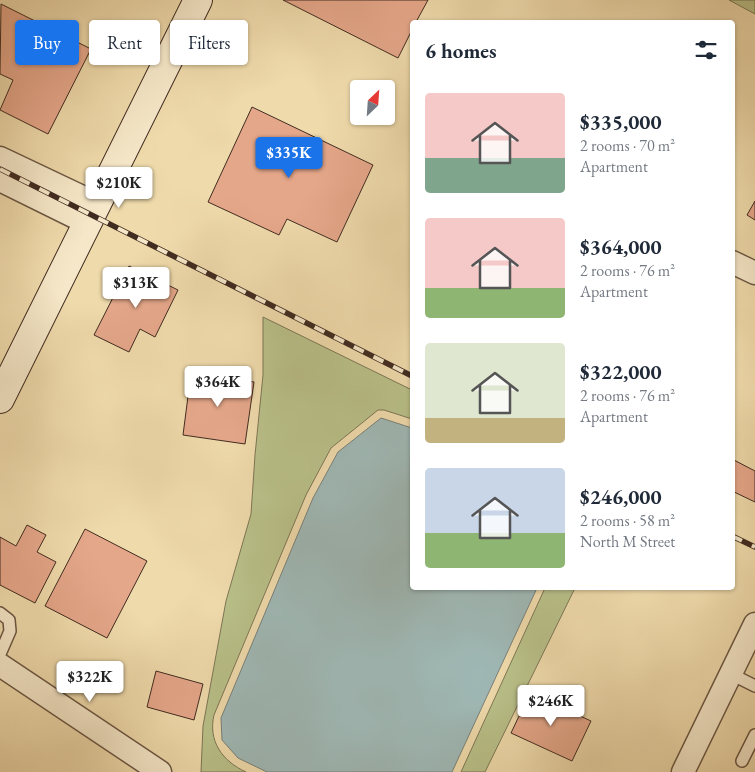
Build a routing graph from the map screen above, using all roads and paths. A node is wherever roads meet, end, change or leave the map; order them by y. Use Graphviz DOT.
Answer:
graph roads {
  1 [pos="198,0"];
  2 [pos="0,158"];
  3 [pos="0,180"];
  4 [pos="92,214"];
  5 [pos="735,263"];
  6 [pos="755,273"];
  7 [pos="0,399"];
  8 [pos="0,613"];
  9 [pos="755,624"];
  10 [pos="0,654"];
  11 [pos="0,665"];
  12 [pos="731,674"];
  13 [pos="755,686"];
  14 [pos="755,735"];
  15 [pos="742,761"];
  16 [pos="160,772"];
  17 [pos="683,772"];
  1 -- 4 [label="main road"];
  2 -- 4 [label="street"];
  3 -- 4 [label="street"];
  4 -- 7 [label="main road"];
  5 -- 6 [label="street"];
  8 -- 10 [label="lane"];
  9 -- 12 [label="street"];
  11 -- 16 [label="street"];
  12 -- 13 [label="lane"];
  12 -- 17 [label="street"];
  14 -- 15 [label="lane"];
}
